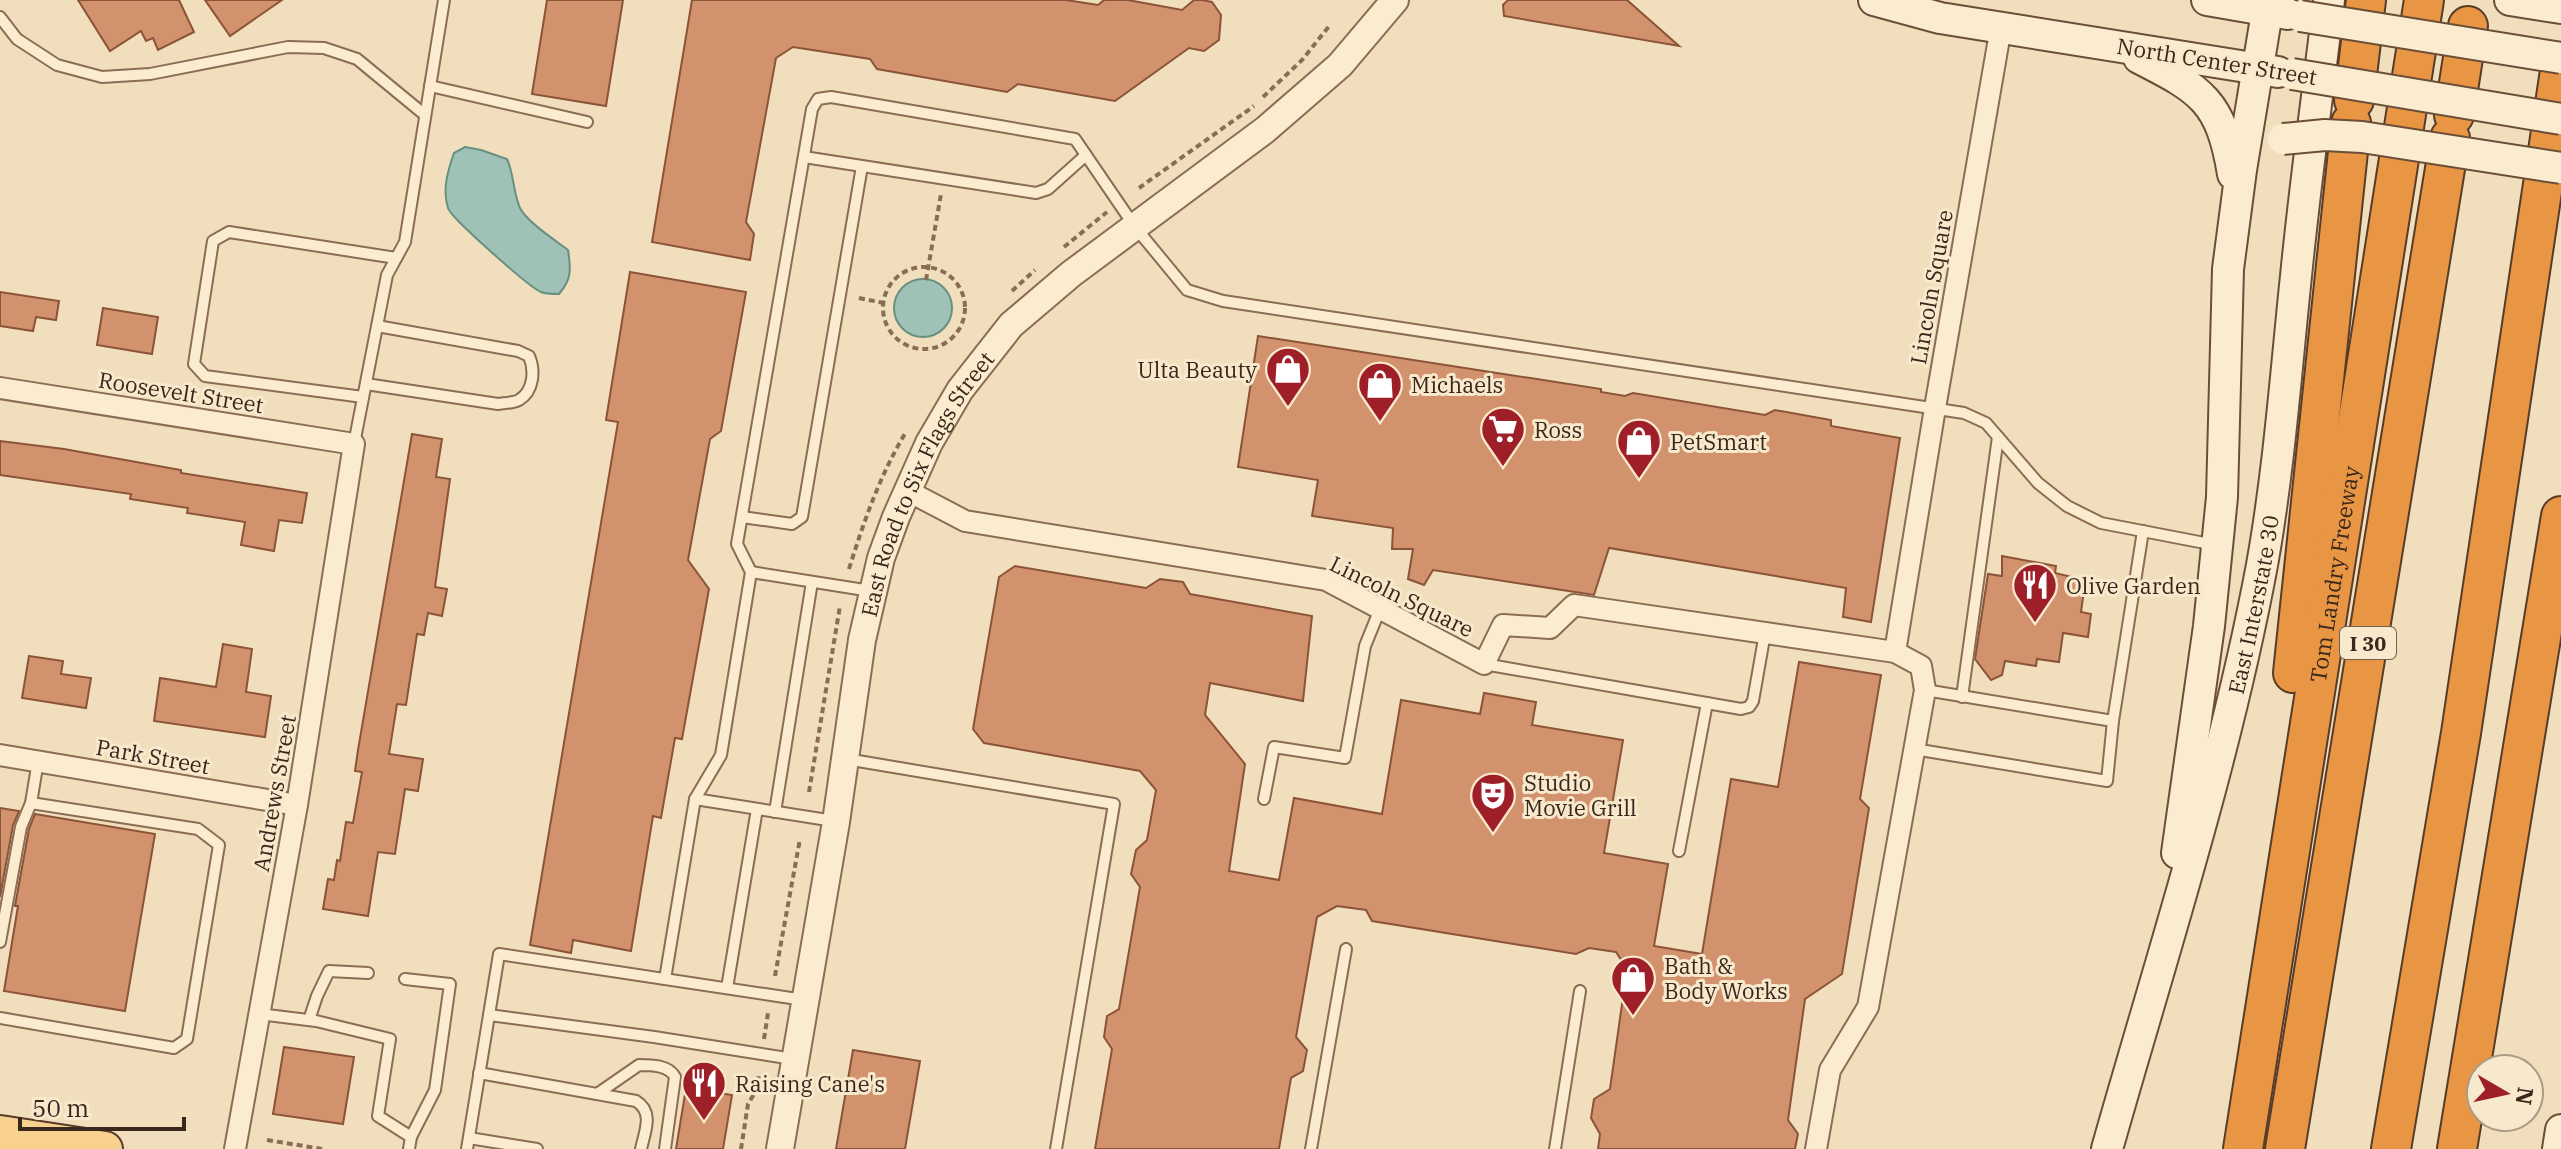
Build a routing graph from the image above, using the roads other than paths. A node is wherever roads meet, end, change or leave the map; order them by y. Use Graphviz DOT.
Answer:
graph roads {
  1 [pos="444,0"];
  2 [pos="1395,0"];
  3 [pos="1874,0"];
  4 [pos="2207,0"];
  5 [pos="2329,0"];
  6 [pos="2366,0"];
  7 [pos="2424,0"];
  8 [pos="2510,0"];
  9 [pos="2269,5"];
  10 [pos="2561,8"];
  11 [pos="2471,10"];
  12 [pos="0,17"];
  13 [pos="2001,27"];
  14 [pos="2108,43"];
  15 [pos="2561,61"];
  16 [pos="2257,69"];
  17 [pos="430,86"];
  18 [pos="425,115"];
  19 [pos="2561,119"];
  20 [pos="587,122"];
  21 [pos="1086,155"];
  22 [pos="804,157"];
  23 [pos="862,166"];
  24 [pos="2561,168"];
  25 [pos="2239,184"];
  26 [pos="1135,227"];
  27 [pos="396,258"];
  28 [pos="377,326"];
  29 [pos="366,384"];
  30 [pos="0,388"];
  31 [pos="363,397"];
  32 [pos="1935,408"];
  33 [pos="1998,437"];
  34 [pos="354,444"];
  35 [pos="908,491"];
  36 [pos="2561,516"];
  37 [pos="742,517"];
  38 [pos="2143,531"];
  39 [pos="2217,545"];
  40 [pos="751,572"];
  41 [pos="812,582"];
  42 [pos="872,591"];
  43 [pos="1380,609"];
  44 [pos="1765,633"];
  45 [pos="1895,652"];
  46 [pos="1484,664"];
  47 [pos="1925,690"];
  48 [pos="1962,697"];
  49 [pos="1707,703"];
  50 [pos="2113,721"];
  51 [pos="1912,749"];
  52 [pos="0,755"];
  53 [pos="845,759"];
  54 [pos="38,761"];
  55 [pos="695,799"];
  56 [pos="1264,799"];
  57 [pos="31,803"];
  58 [pos="297,805"];
  59 [pos="757,809"];
  60 [pos="775,812"];
  61 [pos="836,822"];
  62 [pos="1679,851"];
  63 [pos="0,942"];
  64 [pos="1346,949"];
  65 [pos="2160,966"];
  66 [pos="368,973"];
  67 [pos="405,979"];
  68 [pos="665,979"];
  69 [pos="727,988"];
  70 [pos="1580,991"];
  71 [pos="806,1000"];
  72 [pos="259,1014"];
  73 [pos="489,1015"];
  74 [pos="0,1018"];
  75 [pos="309,1020"];
  76 [pos="795,1059"];
  77 [pos="479,1073"];
  78 [pos="597,1094"];
  79 [pos="2561,1130"];
  80 [pos="0,1133"];
  81 [pos="411,1137"];
  82 [pos="468,1143"];
  83 [pos="2391,1148"];
  84 [pos="105,1149"];
  85 [pos="235,1149"];
  86 [pos="409,1149"];
  87 [pos="537,1149"];
  88 [pos="641,1149"];
  89 [pos="665,1149"];
  90 [pos="780,1149"];
  91 [pos="1056,1149"];
  92 [pos="1311,1149"];
  93 [pos="1555,1149"];
  94 [pos="1816,1149"];
  95 [pos="2107,1149"];
  96 [pos="2243,1149"];
  97 [pos="2285,1149"];
  98 [pos="2457,1149"];
  99 [pos="2558,1149"];
  1 -- 17 [label="lane"];
  2 -- 26 [label="street, East Road to Six Flags Street"];
  3 -- 13 [label="main road, North Center Street"];
  4 -- 9 [label="main road"];
  5 -- 65 [label="main road, East Interstate 30"];
  6 -- 96 [label="highway"];
  7 -- 96 [label="highway, Tom Landry Freeway / I 30"];
  8 -- 10 [label="main road"];
  9 -- 15 [label="main road, bridge"];
  9 -- 16 [label="main road"];
  11 -- 97 [label="highway, I 30"];
  12 -- 18 [label="lane"];
  13 -- 14 [label="main road, North Center Street"];
  13 -- 32 [label="street, Lincoln Square"];
  14 -- 16 [label="main road, North Center Street"];
  14 -- 25 [label="main road"];
  15 -- 83 [label="highway"];
  16 -- 19 [label="main road, North Center Street, bridge"];
  16 -- 25 [label="main road"];
  17 -- 18 [label="lane"];
  17 -- 20 [label="lane"];
  18 -- 27 [label="lane"];
  21 -- 22 [label="lane"];
  21 -- 23 [label="lane"];
  21 -- 26 [label="lane"];
  22 -- 23 [label="lane"];
  22 -- 37 [label="lane"];
  23 -- 37 [label="lane"];
  24 -- 25 [label="main road, bridge"];
  25 -- 39 [label="main road"];
  26 -- 32 [label="lane"];
  26 -- 35 [label="street, East Road to Six Flags Street"];
  27 -- 28 [label="lane"];
  27 -- 31 [label="lane"];
  28 -- 29 [label="lane"];
  28 -- 29 [label="lane"];
  29 -- 31 [label="lane"];
  30 -- 34 [label="street, Roosevelt Street"];
  31 -- 34 [label="lane"];
  32 -- 33 [label="lane"];
  32 -- 45 [label="street, Lincoln Square"];
  33 -- 38 [label="lane"];
  33 -- 48 [label="lane"];
  34 -- 58 [label="street, Andrews Street"];
  35 -- 42 [label="street, East Road to Six Flags Street"];
  35 -- 43 [label="street, Lincoln Square"];
  36 -- 98 [label="highway"];
  37 -- 40 [label="lane"];
  38 -- 39 [label="lane"];
  38 -- 50 [label="lane"];
  39 -- 65 [label="main road"];
  40 -- 41 [label="lane"];
  40 -- 55 [label="lane"];
  41 -- 42 [label="lane"];
  41 -- 60 [label="lane"];
  42 -- 53 [label="street, East Road to Six Flags Street"];
  43 -- 46 [label="street, Lincoln Square"];
  43 -- 56 [label="lane"];
  44 -- 45 [label="street, Lincoln Square"];
  44 -- 46 [label="street, Lincoln Square"];
  44 -- 49 [label="lane"];
  45 -- 47 [label="street"];
  46 -- 49 [label="lane"];
  47 -- 48 [label="lane"];
  47 -- 51 [label="street"];
  48 -- 50 [label="lane"];
  49 -- 62 [label="lane"];
  50 -- 51 [label="lane"];
  51 -- 94 [label="street"];
  52 -- 54 [label="street, Park Street"];
  53 -- 61 [label="street, East Road to Six Flags Street"];
  53 -- 91 [label="lane"];
  54 -- 57 [label="lane"];
  54 -- 58 [label="street, Park Street"];
  55 -- 59 [label="lane"];
  55 -- 68 [label="lane"];
  57 -- 63 [label="lane"];
  57 -- 74 [label="lane"];
  58 -- 72 [label="street, Andrews Street"];
  59 -- 60 [label="lane"];
  59 -- 69 [label="lane"];
  60 -- 61 [label="lane"];
  61 -- 71 [label="street, East Road to Six Flags Street"];
  64 -- 92 [label="lane"];
  65 -- 95 [label="main road, East Interstate 30"];
  66 -- 75 [label="lane"];
  67 -- 81 [label="lane"];
  68 -- 69 [label="lane"];
  68 -- 73 [label="lane"];
  69 -- 71 [label="lane"];
  70 -- 93 [label="lane"];
  71 -- 76 [label="street, East Road to Six Flags Street"];
  72 -- 75 [label="lane"];
  72 -- 85 [label="street, Andrews Street"];
  73 -- 76 [label="lane"];
  73 -- 77 [label="lane"];
  75 -- 81 [label="lane"];
  76 -- 90 [label="street, East Road to Six Flags Street"];
  77 -- 78 [label="lane"];
  77 -- 82 [label="lane"];
  78 -- 88 [label="lane"];
  78 -- 89 [label="lane"];
  79 -- 99 [label="main road"];
  80 -- 84 [label="main road"];
  81 -- 86 [label="lane"];
  82 -- 87 [label="lane"];
}
